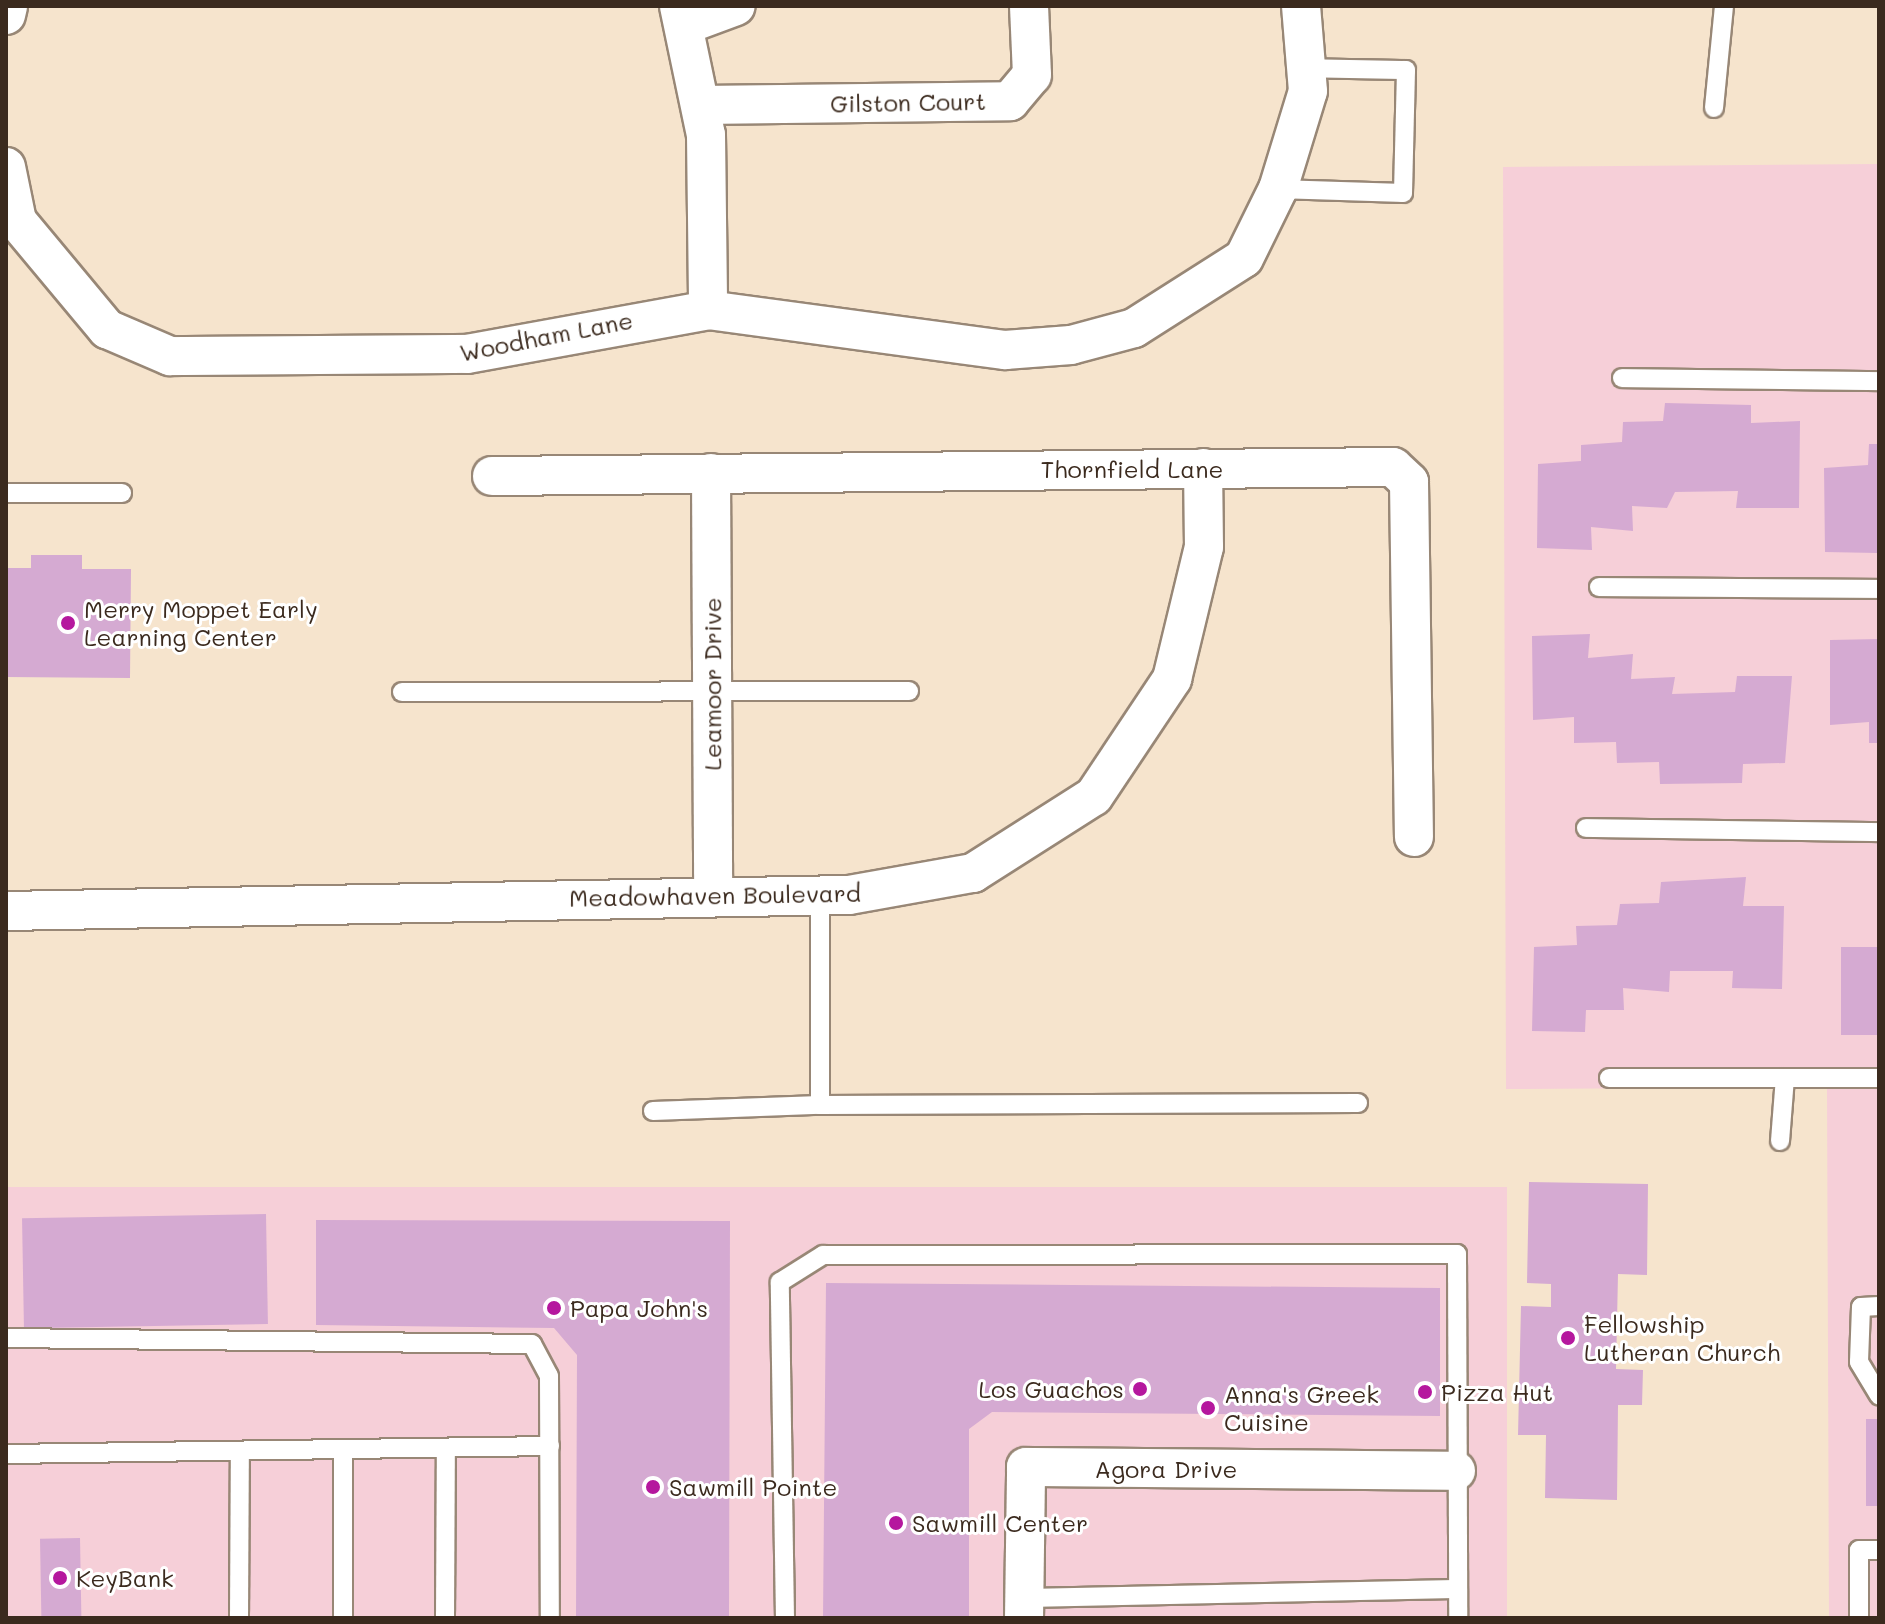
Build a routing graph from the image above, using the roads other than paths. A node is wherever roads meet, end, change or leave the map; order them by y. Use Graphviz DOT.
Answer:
graph roads {
  1 [pos="8,6"];
  2 [pos="736,6"];
  3 [pos="1029,6"];
  4 [pos="1301,6"];
  5 [pos="1724,6"];
  6 [pos="6,15"];
  7 [pos="682,16"];
  8 [pos="1306,68"];
  9 [pos="701,105"];
  10 [pos="1714,108"];
  11 [pos="6,167"];
  12 [pos="1278,189"];
  13 [pos="708,310"];
  14 [pos="1622,378"];
  15 [pos="1879,381"];
  16 [pos="1203,468"];
  17 [pos="711,473"];
  18 [pos="492,476"];
  19 [pos="6,493"];
  20 [pos="122,493"];
  21 [pos="1599,587"];
  22 [pos="1879,589"];
  23 [pos="909,691"];
  24 [pos="402,692"];
  25 [pos="712,692"];
  26 [pos="1586,828"];
  27 [pos="1879,832"];
  28 [pos="1414,837"];
  29 [pos="820,895"];
  30 [pos="713,896"];
  31 [pos="6,911"];
  32 [pos="1609,1078"];
  33 [pos="1785,1078"];
  34 [pos="1879,1078"];
  35 [pos="1358,1103"];
  36 [pos="820,1105"];
  37 [pos="653,1111"];
  38 [pos="1780,1141"];
  39 [pos="1879,1306"];
  40 [pos="6,1338"];
  41 [pos="1879,1395"];
  42 [pos="550,1446"];
  43 [pos="446,1448"];
  44 [pos="343,1449"];
  45 [pos="240,1451"];
  46 [pos="6,1454"];
  47 [pos="1456,1471"];
  48 [pos="1879,1550"];
  49 [pos="1458,1589"];
  50 [pos="1024,1608"];
  51 [pos="239,1618"];
  52 [pos="343,1618"];
  53 [pos="445,1618"];
  54 [pos="550,1618"];
  55 [pos="785,1618"];
  56 [pos="1458,1618"];
  57 [pos="1859,1618"];
  1 -- 6 [label="street"];
  2 -- 7 [label="street"];
  3 -- 9 [label="street, Gilston Court"];
  4 -- 8 [label="street, Woodham Lane"];
  5 -- 10 [label="lane"];
  7 -- 9 [label="street"];
  8 -- 12 [label="street, Woodham Lane"];
  8 -- 12 [label="lane"];
  9 -- 13 [label="street"];
  11 -- 13 [label="street, Woodham Lane"];
  12 -- 13 [label="street, Woodham Lane"];
  14 -- 15 [label="lane"];
  16 -- 17 [label="street, Thornfield Lane"];
  16 -- 28 [label="street, Thornfield Lane"];
  16 -- 29 [label="street, Meadowhaven Boulevard"];
  17 -- 18 [label="street, Thornfield Lane"];
  17 -- 25 [label="street, Leamoor Drive"];
  19 -- 20 [label="lane"];
  21 -- 22 [label="lane"];
  23 -- 25 [label="lane"];
  24 -- 25 [label="lane"];
  25 -- 30 [label="street, Leamoor Drive"];
  26 -- 27 [label="lane"];
  29 -- 30 [label="street, Meadowhaven Boulevard"];
  29 -- 36 [label="lane"];
  30 -- 31 [label="street, Meadowhaven Boulevard"];
  32 -- 33 [label="lane"];
  33 -- 34 [label="lane"];
  33 -- 38 [label="lane"];
  35 -- 36 [label="lane"];
  36 -- 37 [label="lane"];
  39 -- 41 [label="lane"];
  40 -- 42 [label="lane"];
  42 -- 43 [label="lane"];
  42 -- 54 [label="lane"];
  43 -- 44 [label="lane"];
  43 -- 53 [label="lane"];
  44 -- 45 [label="lane"];
  44 -- 52 [label="lane"];
  45 -- 46 [label="lane"];
  45 -- 51 [label="lane"];
  47 -- 49 [label="lane"];
  47 -- 50 [label="street, Agora Drive"];
  47 -- 55 [label="lane"];
  48 -- 57 [label="lane"];
  49 -- 50 [label="lane"];
  49 -- 56 [label="lane"];
}
